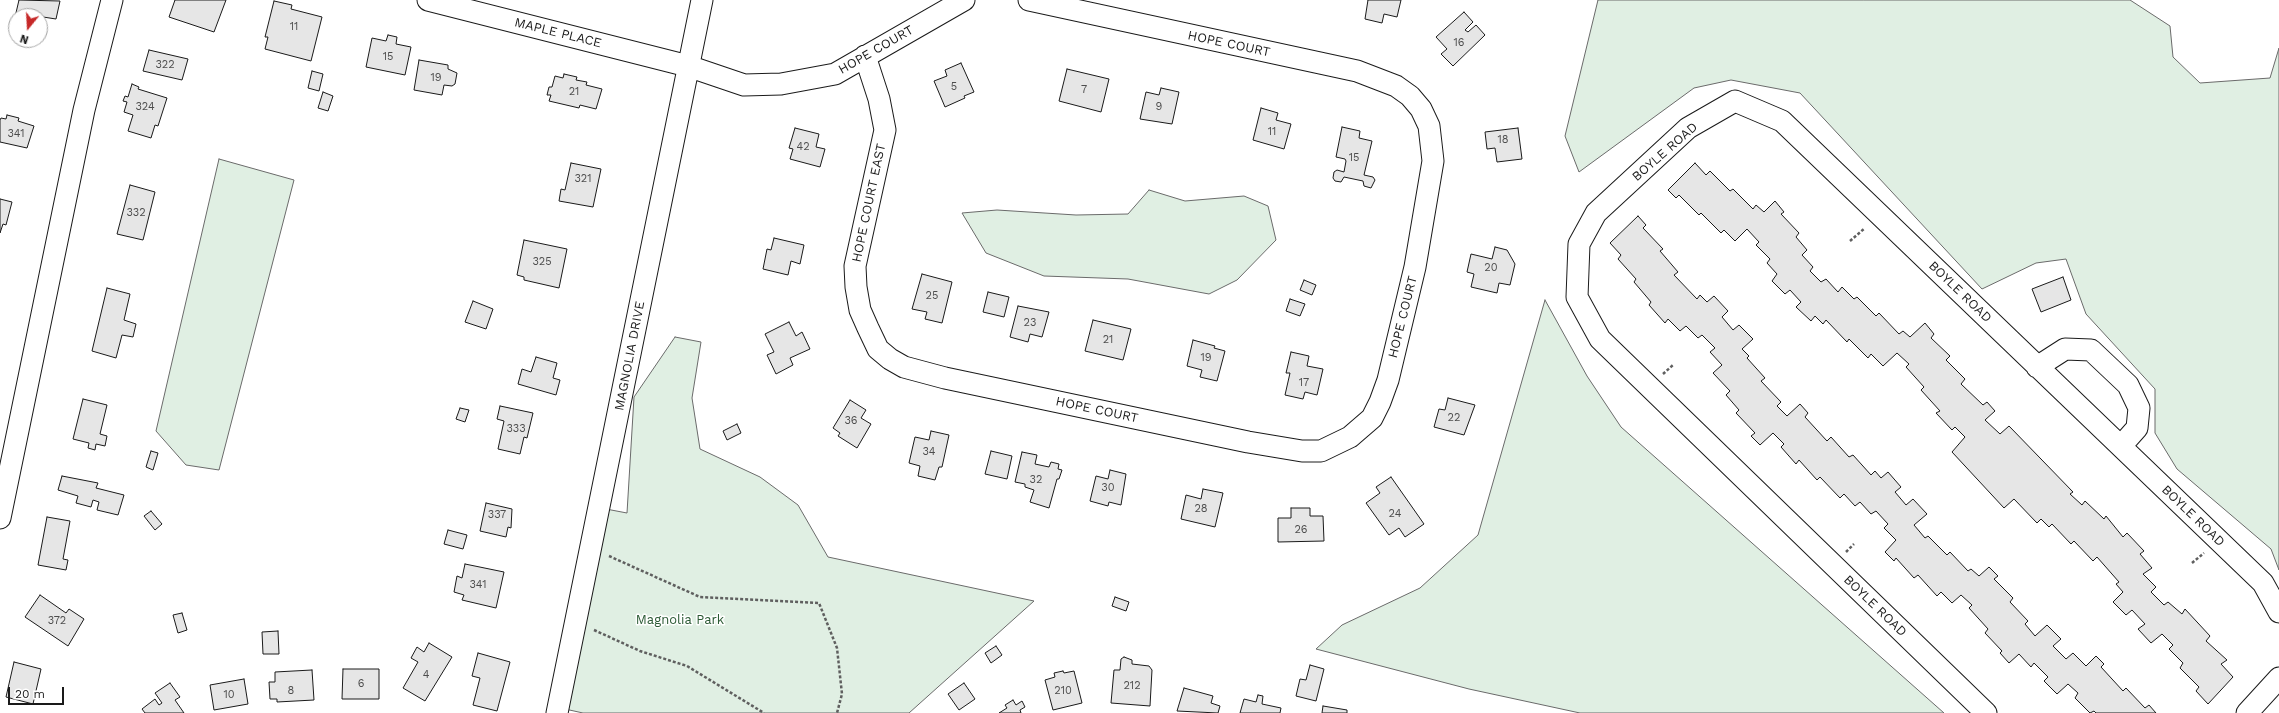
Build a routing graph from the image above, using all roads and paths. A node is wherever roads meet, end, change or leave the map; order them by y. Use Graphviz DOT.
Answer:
graph roads {
  1 [pos="112,0"];
  2 [pos="428,0"];
  3 [pos="702,0"];
  4 [pos="964,0"];
  5 [pos="1029,0"];
  6 [pos="865,56"];
  7 [pos="688,66"];
  8 [pos="878,349"];
  9 [pos="2037,366"];
  10 [pos="2121,446"];
  11 [pos="0,518"];
  12 [pos="590,548"];
  13 [pos="2279,612"];
  14 [pos="576,622"];
  15 [pos="2279,678"];
  16 [pos="557,713"];
  17 [pos="764,713"];
  18 [pos="837,713"];
  19 [pos="1986,713"];
  20 [pos="2248,713"];
  1 -- 11 [label="street"];
  2 -- 7 [label="street, MAPLE PLACE"];
  3 -- 7 [label="street, MAGNOLIA DRIVE"];
  4 -- 6 [label="street, HOPE COURT"];
  5 -- 8 [label="street, HOPE COURT"];
  6 -- 7 [label="street, HOPE COURT"];
  6 -- 8 [label="street, HOPE COURT EAST"];
  7 -- 12 [label="street, MAGNOLIA DRIVE"];
  9 -- 10 [label="street, BOYLE ROAD"];
  9 -- 10 [label="street"];
  9 -- 19 [label="street, BOYLE ROAD"];
  10 -- 13 [label="street, BOYLE ROAD"];
  12 -- 14 [label="street, MAGNOLIA DRIVE"];
  12 -- 18 [label="path"];
  14 -- 16 [label="street, MAGNOLIA DRIVE"];
  14 -- 17 [label="path"];
  15 -- 20 [label="street"];
}
